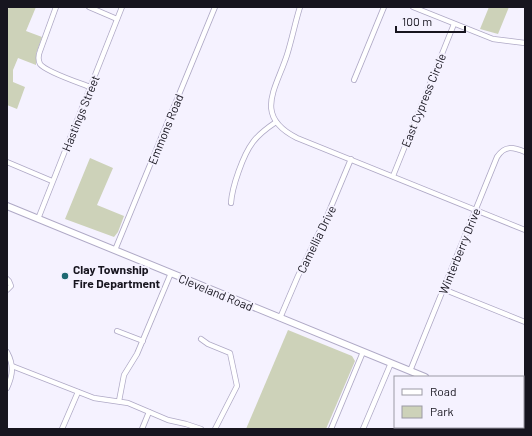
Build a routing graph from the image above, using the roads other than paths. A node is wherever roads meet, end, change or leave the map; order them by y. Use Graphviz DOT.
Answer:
graph roads {
  1 [pos="56,7"];
  2 [pos="89,7"];
  3 [pos="122,7"];
  4 [pos="215,7"];
  5 [pos="300,7"];
  6 [pos="384,7"];
  7 [pos="413,7"];
  8 [pos="117,19"];
  9 [pos="454,24"];
  10 [pos="525,43"];
  11 [pos="354,80"];
  12 [pos="90,87"];
  13 [pos="276,122"];
  14 [pos="525,152"];
  15 [pos="351,159"];
  16 [pos="7,162"];
  17 [pos="392,176"];
  18 [pos="52,181"];
  19 [pos="231,203"];
  20 [pos="7,206"];
  21 [pos="476,210"];
  22 [pos="38,219"];
  23 [pos="525,230"];
  24 [pos="115,250"];
  25 [pos="171,274"];
  26 [pos="7,279"];
  27 [pos="443,289"];
  28 [pos="7,290"];
  29 [pos="280,318"];
  30 [pos="525,322"];
  31 [pos="117,331"];
  32 [pos="201,339"];
  33 [pos="143,341"];
  34 [pos="7,352"];
  35 [pos="363,352"];
  36 [pos="391,363"];
  37 [pos="12,366"];
  38 [pos="410,371"];
  39 [pos="422,376"];
  40 [pos="7,388"];
  41 [pos="78,392"];
  42 [pos="119,401"];
  43 [pos="149,412"];
  44 [pos="62,429"];
  45 [pos="142,429"];
  46 [pos="201,429"];
  47 [pos="215,429"];
  48 [pos="331,429"];
  49 [pos="363,429"];
  1 -- 12 [label="street"];
  2 -- 8 [label="street"];
  3 -- 8 [label="street, Hastings Street"];
  4 -- 24 [label="street, Emmons Road"];
  5 -- 13 [label="street"];
  6 -- 11 [label="street"];
  7 -- 9 [label="street"];
  8 -- 12 [label="street, Hastings Street"];
  9 -- 10 [label="street"];
  9 -- 17 [label="street, East Cypress Circle"];
  12 -- 18 [label="street, Hastings Street"];
  13 -- 15 [label="street"];
  13 -- 19 [label="street"];
  14 -- 21 [label="street, Winterberry Drive"];
  15 -- 17 [label="street"];
  15 -- 29 [label="street, Camellia Drive"];
  16 -- 18 [label="street"];
  17 -- 21 [label="street"];
  18 -- 22 [label="street, Hastings Street"];
  20 -- 22 [label="main road, Cleveland Road"];
  21 -- 23 [label="street"];
  21 -- 27 [label="street, Winterberry Drive"];
  22 -- 24 [label="main road, Cleveland Road"];
  24 -- 25 [label="main road, Cleveland Road"];
  25 -- 29 [label="main road, Cleveland Road"];
  25 -- 33 [label="street"];
  26 -- 28 [label="street"];
  27 -- 30 [label="street"];
  27 -- 38 [label="street, Winterberry Drive"];
  29 -- 35 [label="main road, Cleveland Road"];
  31 -- 33 [label="street"];
  32 -- 47 [label="street"];
  33 -- 42 [label="street"];
  34 -- 37 [label="street"];
  35 -- 36 [label="main road, Cleveland Road"];
  35 -- 48 [label="street"];
  36 -- 38 [label="main road, Cleveland Road"];
  36 -- 49 [label="street"];
  37 -- 40 [label="street"];
  37 -- 41 [label="street"];
  38 -- 39 [label="main road, Cleveland Road"];
  41 -- 42 [label="street"];
  41 -- 44 [label="street"];
  42 -- 43 [label="street"];
  43 -- 45 [label="street"];
  43 -- 46 [label="street"];
}
